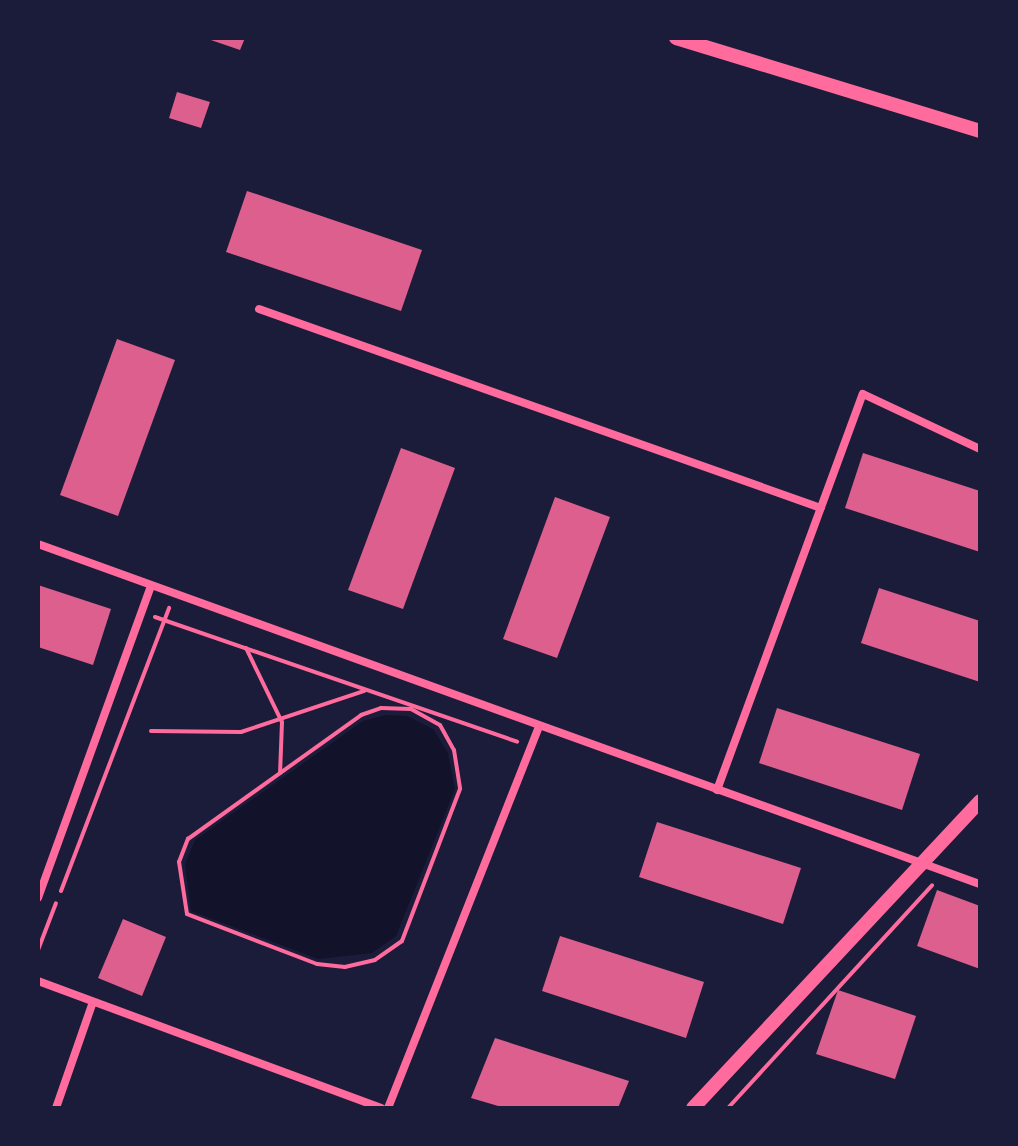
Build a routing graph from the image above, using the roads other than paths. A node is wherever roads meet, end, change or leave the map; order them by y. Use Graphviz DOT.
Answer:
graph roads {
  1 [pos="676,38"];
  2 [pos="980,131"];
  3 [pos="259,309"];
  4 [pos="980,449"];
  5 [pos="821,508"];
  6 [pos="38,544"];
  7 [pos="151,586"];
  8 [pos="539,727"];
  9 [pos="717,790"];
  10 [pos="980,801"];
  11 [pos="923,863"];
  12 [pos="980,884"];
  13 [pos="38,898"];
  14 [pos="38,981"];
  15 [pos="93,1002"];
  16 [pos="56,1108"];
  17 [pos="381,1108"];
  18 [pos="388,1108"];
  19 [pos="693,1108"];
  1 -- 2 [label="street"];
  3 -- 5 [label="street"];
  4 -- 5 [label="street"];
  5 -- 9 [label="street"];
  6 -- 7 [label="street"];
  7 -- 8 [label="street"];
  7 -- 13 [label="street"];
  8 -- 9 [label="street"];
  8 -- 18 [label="street"];
  9 -- 11 [label="street"];
  10 -- 11 [label="street"];
  11 -- 12 [label="street"];
  11 -- 19 [label="street"];
  14 -- 15 [label="street"];
  15 -- 16 [label="street"];
  15 -- 17 [label="street"];
}
